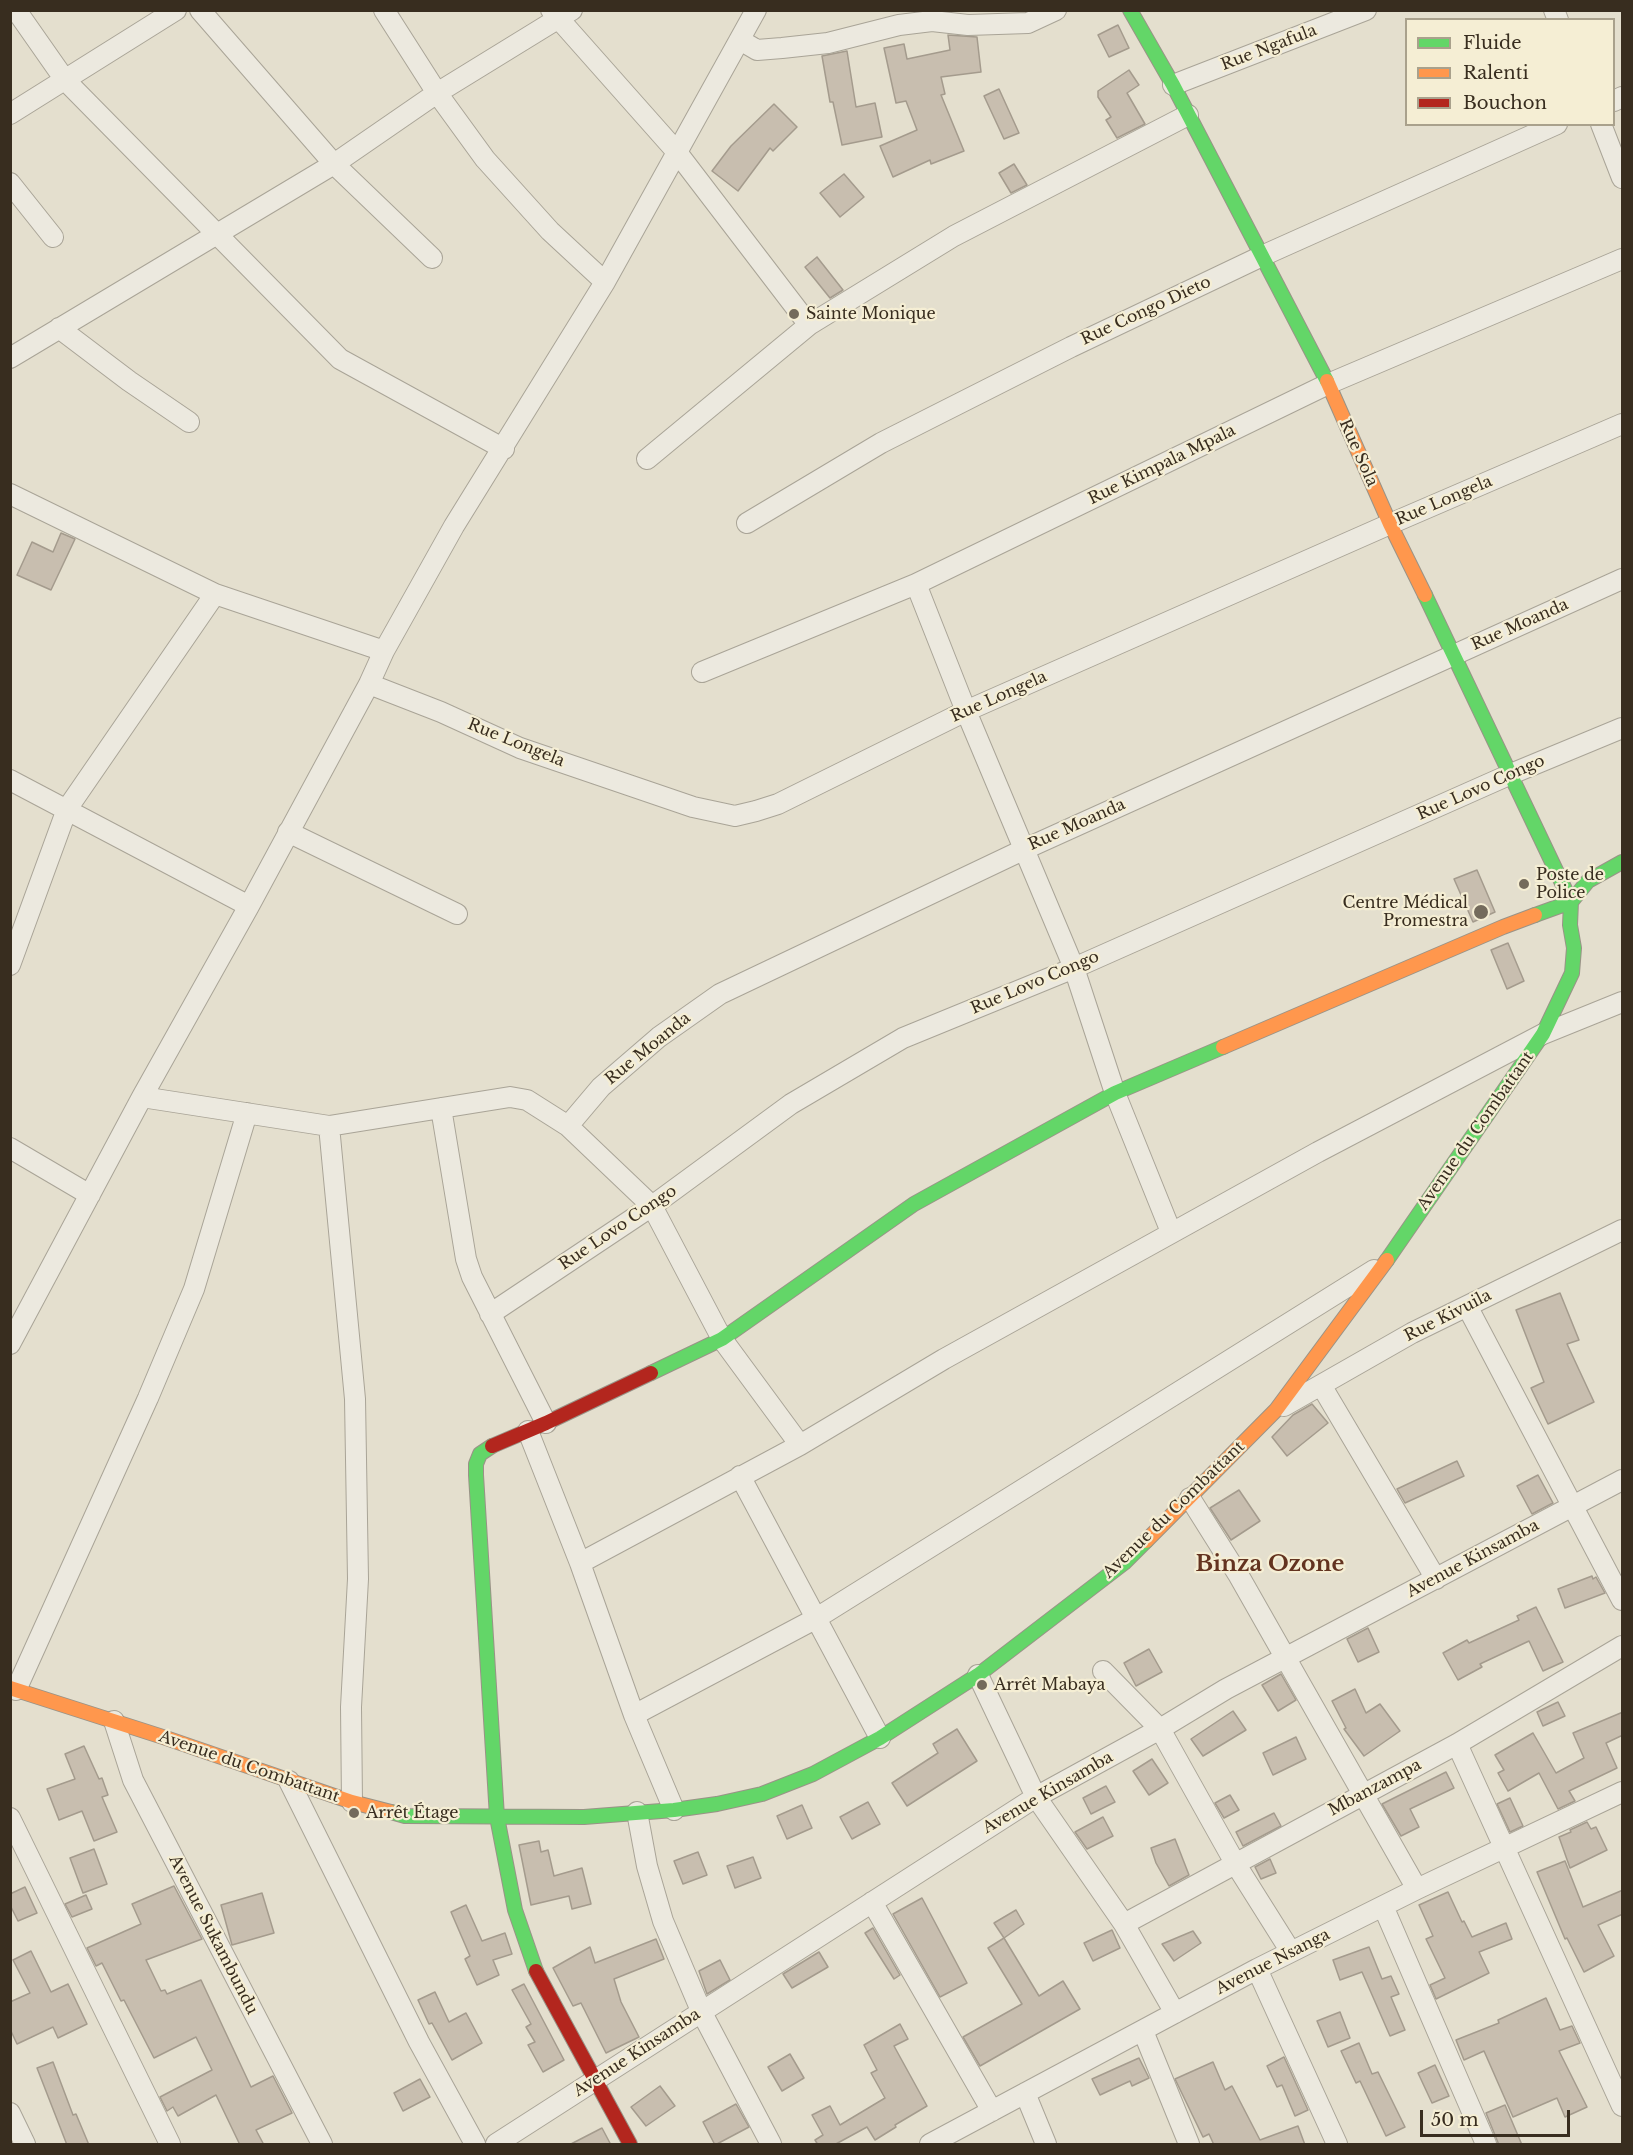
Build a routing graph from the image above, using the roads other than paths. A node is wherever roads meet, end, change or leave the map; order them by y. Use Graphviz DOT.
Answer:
graph roads {
  1 [pos="16,10"];
  2 [pos="176,10"];
  3 [pos="200,10"];
  4 [pos="384,10"];
  5 [pos="756,10"];
  6 [pos="1056,10"];
  7 [pos="1130,10"];
  8 [pos="1366,10"];
  9 [pos="560,14"];
  10 [pos="740,40"];
  11 [pos="65,80"];
  12 [pos="1173,85"];
  13 [pos="437,93"];
  14 [pos="10,114"];
  15 [pos="1188,115"];
  16 [pos="1553,126"];
  17 [pos="1602,126"];
  18 [pos="676,152"];
  19 [pos="334,164"];
  20 [pos="1623,178"];
  21 [pos="10,183"];
  22 [pos="218,233"];
  23 [pos="53,237"];
  24 [pos="1262,256"];
  25 [pos="432,258"];
  26 [pos="1623,259"];
  27 [pos="605,282"];
  28 [pos="809,325"];
  29 [pos="59,328"];
  30 [pos="10,358"];
  31 [pos="1328,384"];
  32 [pos="189,422"];
  33 [pos="1623,424"];
  34 [pos="504,449"];
  35 [pos="647,459"];
  36 [pos="10,494"];
  37 [pos="747,523"];
  38 [pos="1390,524"];
  39 [pos="1623,579"];
  40 [pos="916,584"];
  41 [pos="214,594"];
  42 [pos="384,651"];
  43 [pos="1454,656"];
  44 [pos="702,672"];
  45 [pos="369,684"];
  46 [pos="966,711"];
  47 [pos="1623,728"];
  48 [pos="1511,774"];
  49 [pos="10,780"];
  50 [pos="67,809"];
  51 [pos="288,832"];
  52 [pos="1025,849"];
  53 [pos="1623,862"];
  54 [pos="1571,902"];
  55 [pos="249,906"];
  56 [pos="457,914"];
  57 [pos="10,965"];
  58 [pos="1074,968"];
  59 [pos="1623,1002"];
  60 [pos="1543,1034"];
  61 [pos="1114,1093"];
  62 [pos="142,1096"];
  63 [pos="441,1108"];
  64 [pos="247,1113"];
  65 [pos="329,1126"];
  66 [pos="568,1126"];
  67 [pos="10,1148"];
  68 [pos="90,1195"];
  69 [pos="652,1206"];
  70 [pos="1623,1230"];
  71 [pos="1171,1232"];
  72 [pos="1384,1264"];
  73 [pos="1467,1306"];
  74 [pos="490,1314"];
  75 [pos="722,1340"];
  76 [pos="10,1344"];
  77 [pos="1321,1385"];
  78 [pos="1276,1410"];
  79 [pos="537,1427"];
  80 [pos="800,1445"];
  81 [pos="740,1476"];
  82 [pos="1623,1480"];
  83 [pos="1190,1498"];
  84 [pos="1574,1506"];
  85 [pos="580,1563"];
  86 [pos="1436,1579"];
  87 [pos="1623,1600"];
  88 [pos="815,1619"];
  89 [pos="1623,1646"];
  90 [pos="1285,1658"];
  91 [pos="1103,1671"];
  92 [pos="978,1675"];
  93 [pos="13,1689"];
  94 [pos="634,1715"];
  95 [pos="114,1721"];
  96 [pos="1160,1729"];
  97 [pos="880,1738"];
  98 [pos="1457,1744"];
  99 [pos="289,1781"];
  100 [pos="1623,1792"];
  101 [pos="1362,1794"];
  102 [pos="1036,1797"];
  103 [pos="352,1802"];
  104 [pos="674,1810"];
  105 [pos="637,1812"];
  106 [pos="497,1817"];
  107 [pos="10,1818"];
  108 [pos="1506,1848"];
  109 [pos="1235,1863"];
  110 [pos="1417,1889"];
  111 [pos="872,1902"];
  112 [pos="1383,1906"];
  113 [pos="1124,1924"];
  114 [pos="1291,1952"];
  115 [pos="1257,1969"];
  116 [pos="702,2013"];
  117 [pos="1175,2013"];
  118 [pos="1143,2031"];
  119 [pos="594,2081"];
  120 [pos="1618,2082"];
  121 [pos="1025,2093"];
  122 [pos="1623,2106"];
  123 [pos="992,2111"];
  124 [pos="10,2113"];
  125 [pos="25,2145"];
  126 [pos="170,2145"];
  127 [pos="322,2145"];
  128 [pos="475,2145"];
  129 [pos="496,2145"];
  130 [pos="630,2145"];
  131 [pos="771,2145"];
  132 [pos="930,2145"];
  133 [pos="1046,2145"];
  134 [pos="1189,2145"];
  135 [pos="1337,2145"];
  136 [pos="1486,2145"];
  1 -- 11 [label="street"];
  2 -- 11 [label="street"];
  3 -- 19 [label="street"];
  4 -- 13 [label="street"];
  5 -- 10 [label="street"];
  6 -- 10 [label="street"];
  7 -- 12 [label="street, Rue Sola"];
  8 -- 12 [label="street, Rue Ngafula"];
  9 -- 13 [label="street"];
  9 -- 18 [label="street"];
  10 -- 18 [label="street"];
  11 -- 14 [label="street"];
  11 -- 22 [label="street"];
  12 -- 15 [label="street, Rue Sola"];
  13 -- 19 [label="street"];
  13 -- 27 [label="street"];
  15 -- 24 [label="street, Rue Sola"];
  15 -- 28 [label="street"];
  16 -- 24 [label="street, Rue Congo Dieto"];
  17 -- 20 [label="street"];
  18 -- 27 [label="street"];
  18 -- 28 [label="street"];
  19 -- 22 [label="street"];
  19 -- 25 [label="street"];
  21 -- 23 [label="street"];
  22 -- 29 [label="street"];
  22 -- 34 [label="street"];
  24 -- 31 [label="street, Rue Sola"];
  24 -- 37 [label="street, Rue Congo Dieto"];
  26 -- 31 [label="street, Rue Kimpala Mpala"];
  27 -- 34 [label="street"];
  28 -- 35 [label="street"];
  29 -- 30 [label="street"];
  29 -- 32 [label="street"];
  31 -- 38 [label="street, Rue Sola"];
  31 -- 40 [label="street, Rue Kimpala Mpala"];
  33 -- 38 [label="street, Rue Longela"];
  34 -- 42 [label="street"];
  36 -- 41 [label="street"];
  38 -- 43 [label="street, Rue Sola"];
  38 -- 46 [label="street, Rue Longela"];
  39 -- 43 [label="street, Rue Moanda"];
  40 -- 44 [label="street, Rue Kimpala Mpala"];
  40 -- 46 [label="street"];
  41 -- 42 [label="street"];
  41 -- 50 [label="street"];
  42 -- 45 [label="street"];
  43 -- 48 [label="street, Rue Sola"];
  43 -- 52 [label="street, Rue Moanda"];
  45 -- 46 [label="street, Rue Longela"];
  45 -- 51 [label="street"];
  46 -- 52 [label="street"];
  47 -- 48 [label="street, Rue Lovo Congo"];
  48 -- 54 [label="street, Rue Sola"];
  48 -- 58 [label="street, Rue Lovo Congo"];
  49 -- 50 [label="street"];
  50 -- 55 [label="street"];
  50 -- 57 [label="street"];
  51 -- 55 [label="street"];
  51 -- 56 [label="street"];
  52 -- 58 [label="street"];
  52 -- 66 [label="street, Rue Moanda"];
  53 -- 54 [label="street"];
  54 -- 60 [label="street, Avenue du Combattant"];
  54 -- 61 [label="street"];
  55 -- 62 [label="street"];
  58 -- 61 [label="street"];
  58 -- 69 [label="street, Rue Lovo Congo"];
  59 -- 60 [label="street"];
  60 -- 71 [label="street"];
  60 -- 72 [label="street, Avenue du Combattant"];
  61 -- 71 [label="street"];
  61 -- 75 [label="street"];
  62 -- 64 [label="street"];
  62 -- 68 [label="street"];
  63 -- 65 [label="street"];
  63 -- 66 [label="street"];
  63 -- 74 [label="street"];
  64 -- 65 [label="street"];
  64 -- 93 [label="street"];
  65 -- 103 [label="street"];
  66 -- 69 [label="street"];
  67 -- 68 [label="street"];
  68 -- 76 [label="street"];
  69 -- 74 [label="street, Rue Lovo Congo"];
  69 -- 75 [label="street"];
  70 -- 73 [label="street, Rue Kivuila"];
  71 -- 80 [label="street"];
  72 -- 78 [label="street, Avenue du Combattant"];
  72 -- 88 [label="street"];
  73 -- 77 [label="street, Rue Kivuila"];
  73 -- 84 [label="street"];
  74 -- 79 [label="street"];
  75 -- 79 [label="street"];
  75 -- 80 [label="street"];
  77 -- 78 [label="street, Rue Kivuila"];
  77 -- 86 [label="street"];
  78 -- 83 [label="street, Avenue du Combattant"];
  79 -- 85 [label="street"];
  79 -- 106 [label="street"];
  80 -- 81 [label="street"];
  81 -- 85 [label="street"];
  81 -- 88 [label="street"];
  82 -- 84 [label="street, Avenue Kinsamba"];
  83 -- 90 [label="street"];
  83 -- 92 [label="street, Avenue du Combattant"];
  84 -- 86 [label="street, Avenue Kinsamba"];
  84 -- 87 [label="street"];
  85 -- 94 [label="street"];
  86 -- 90 [label="street, Avenue Kinsamba"];
  88 -- 94 [label="street"];
  88 -- 97 [label="street"];
  89 -- 98 [label="street, Mbanzampa"];
  90 -- 96 [label="street, Avenue Kinsamba"];
  90 -- 101 [label="street"];
  91 -- 96 [label="street"];
  92 -- 97 [label="street, Avenue du Combattant"];
  92 -- 102 [label="street"];
  93 -- 95 [label="street, Avenue du Combattant"];
  94 -- 104 [label="street"];
  95 -- 99 [label="street, Avenue du Combattant"];
  95 -- 127 [label="street, Avenue Sukambundu"];
  96 -- 102 [label="street, Avenue Kinsamba"];
  96 -- 109 [label="street"];
  97 -- 104 [label="street, Avenue du Combattant"];
  98 -- 101 [label="street, Mbanzampa"];
  98 -- 108 [label="street"];
  99 -- 103 [label="street, Avenue du Combattant"];
  99 -- 128 [label="street"];
  100 -- 108 [label="street, Avenue Nsanga"];
  101 -- 109 [label="street, Mbanzampa"];
  101 -- 110 [label="street"];
  102 -- 111 [label="street, Avenue Kinsamba"];
  102 -- 113 [label="street"];
  103 -- 106 [label="street, Avenue du Combattant"];
  104 -- 105 [label="street, Avenue du Combattant"];
  105 -- 106 [label="street, Avenue du Combattant"];
  105 -- 116 [label="street"];
  106 -- 119 [label="street"];
  107 -- 126 [label="street"];
  108 -- 110 [label="street, Avenue Nsanga"];
  108 -- 120 [label="street"];
  109 -- 113 [label="street, Mbanzampa"];
  109 -- 114 [label="street"];
  110 -- 112 [label="street, Avenue Nsanga"];
  111 -- 116 [label="street, Avenue Kinsamba"];
  111 -- 123 [label="street"];
  112 -- 114 [label="street, Avenue Nsanga"];
  112 -- 136 [label="street"];
  113 -- 117 [label="street"];
  114 -- 115 [label="street, Avenue Nsanga"];
  115 -- 117 [label="street, Avenue Nsanga"];
  115 -- 135 [label="street"];
  116 -- 119 [label="street, Avenue Kinsamba"];
  116 -- 131 [label="street"];
  117 -- 118 [label="street, Avenue Nsanga"];
  118 -- 121 [label="street, Avenue Nsanga"];
  118 -- 134 [label="street"];
  119 -- 129 [label="street, Avenue Kinsamba"];
  119 -- 130 [label="street"];
  120 -- 122 [label="street"];
  121 -- 123 [label="street, Avenue Nsanga"];
  121 -- 133 [label="street"];
  123 -- 132 [label="street, Avenue Nsanga"];
  124 -- 125 [label="street"];
}
